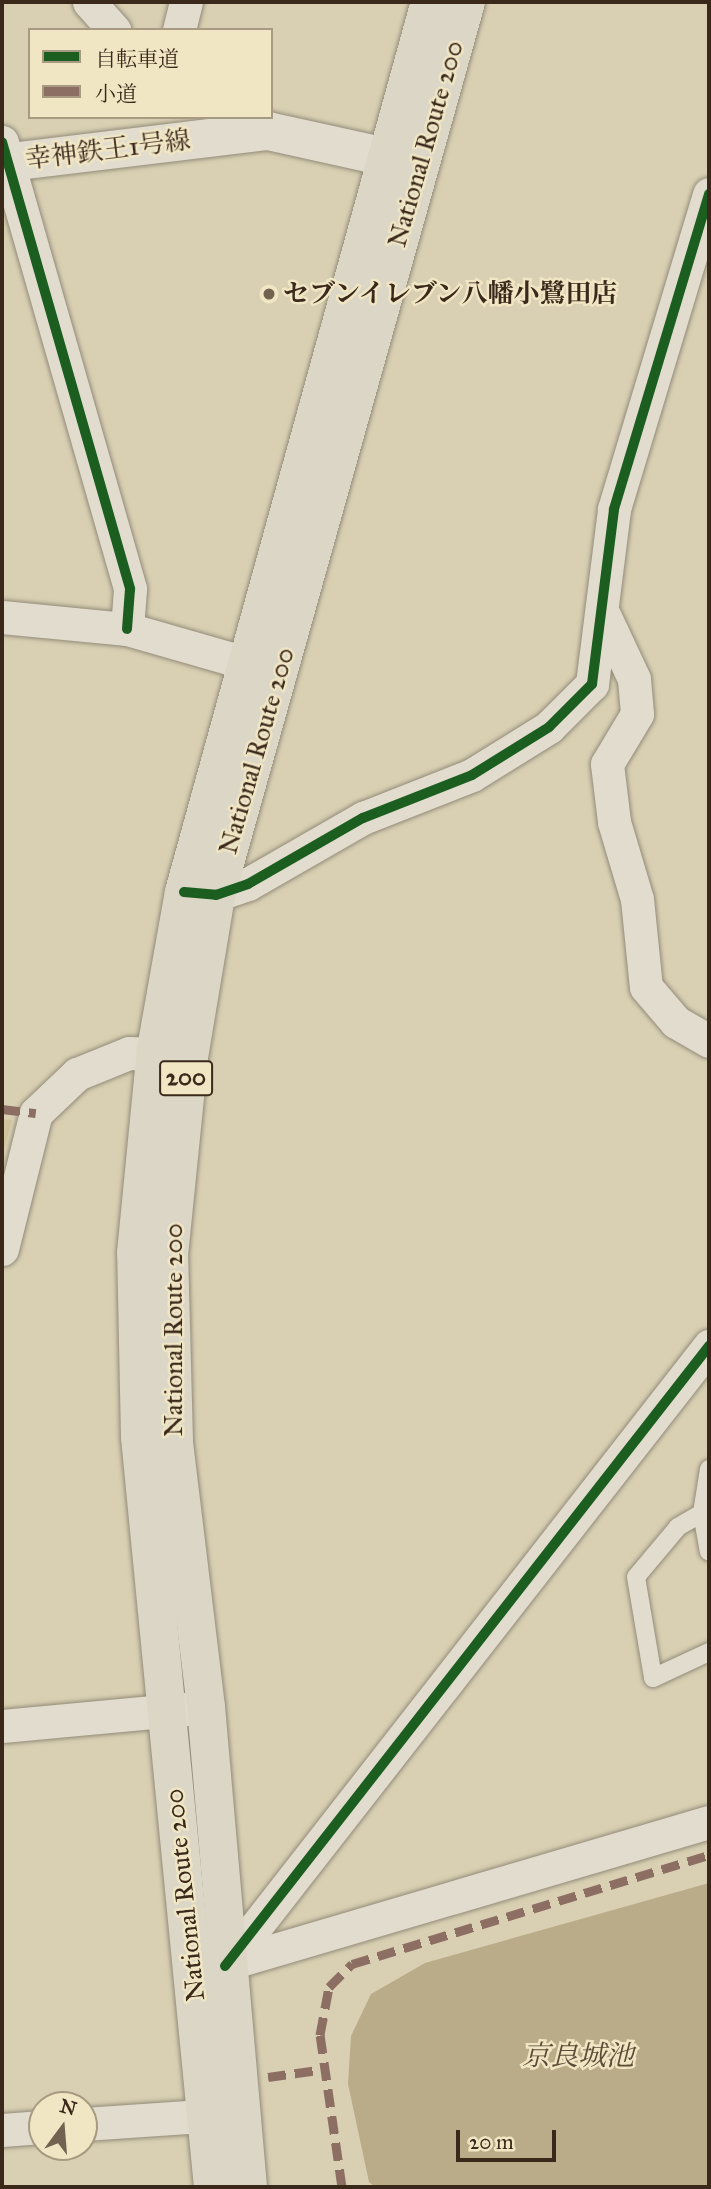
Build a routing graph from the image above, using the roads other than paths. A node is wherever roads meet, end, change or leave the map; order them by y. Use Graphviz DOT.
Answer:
graph roads {
  1 [pos="89,2"];
  2 [pos="186,2"];
  3 [pos="430,2"];
  4 [pos="466,2"];
  5 [pos="112,28"];
  6 [pos="180,28"];
  7 [pos="176,130"];
  8 [pos="3,156"];
  9 [pos="404,159"];
  10 [pos="709,194"];
  11 [pos="2,617"];
  12 [pos="604,617"];
  13 [pos="127,629"];
  14 [pos="261,669"];
  15 [pos="200,893"];
  16 [pos="709,1041"];
  17 [pos="172,1053"];
  18 [pos="2,1250"];
  19 [pos="709,1346"];
  20 [pos="709,1469"];
  21 [pos="705,1512"];
  22 [pos="709,1552"];
  23 [pos="709,1652"];
  24 [pos="206,1707"];
  25 [pos="165,1712"];
  26 [pos="2,1726"];
  27 [pos="709,1822"];
  28 [pos="209,1966"];
  29 [pos="222,2114"];
  30 [pos="98,2123"];
  31 [pos="28,2128"];
  32 [pos="2,2130"];
  33 [pos="212,2187"];
  34 [pos="248,2187"];
  1 -- 5 [label="street"];
  2 -- 6 [label="street"];
  3 -- 9 [label="highway, National Route 200 / 200"];
  4 -- 9 [label="highway, National Route 200 / 200"];
  7 -- 8 [label="street, 幸神鉄王1号線"];
  7 -- 9 [label="street, 幸神鉄王1号線"];
  8 -- 13 [label="street"];
  9 -- 14 [label="highway, National Route 200 / 200"];
  10 -- 12 [label="street"];
  11 -- 13 [label="street"];
  12 -- 15 [label="street"];
  12 -- 16 [label="street"];
  13 -- 14 [label="street"];
  14 -- 15 [label="highway, National Route 200 / 200"];
  15 -- 17 [label="highway, National Route 200 / 200"];
  17 -- 18 [label="street"];
  17 -- 24 [label="highway, National Route 200 / 200"];
  17 -- 25 [label="highway, National Route 200 / 200"];
  19 -- 28 [label="street"];
  20 -- 21 [label="lane"];
  21 -- 22 [label="lane"];
  21 -- 23 [label="lane"];
  24 -- 25 [label="street"];
  24 -- 28 [label="highway, National Route 200 / 200"];
  25 -- 26 [label="street"];
  25 -- 28 [label="highway, National Route 200 / 200"];
  27 -- 28 [label="street"];
  28 -- 29 [label="highway, National Route 200 / 200"];
  29 -- 30 [label="street"];
  29 -- 33 [label="highway, National Route 200 / 200"];
  29 -- 34 [label="highway, National Route 200 / 200"];
  31 -- 32 [label="street"];
}
